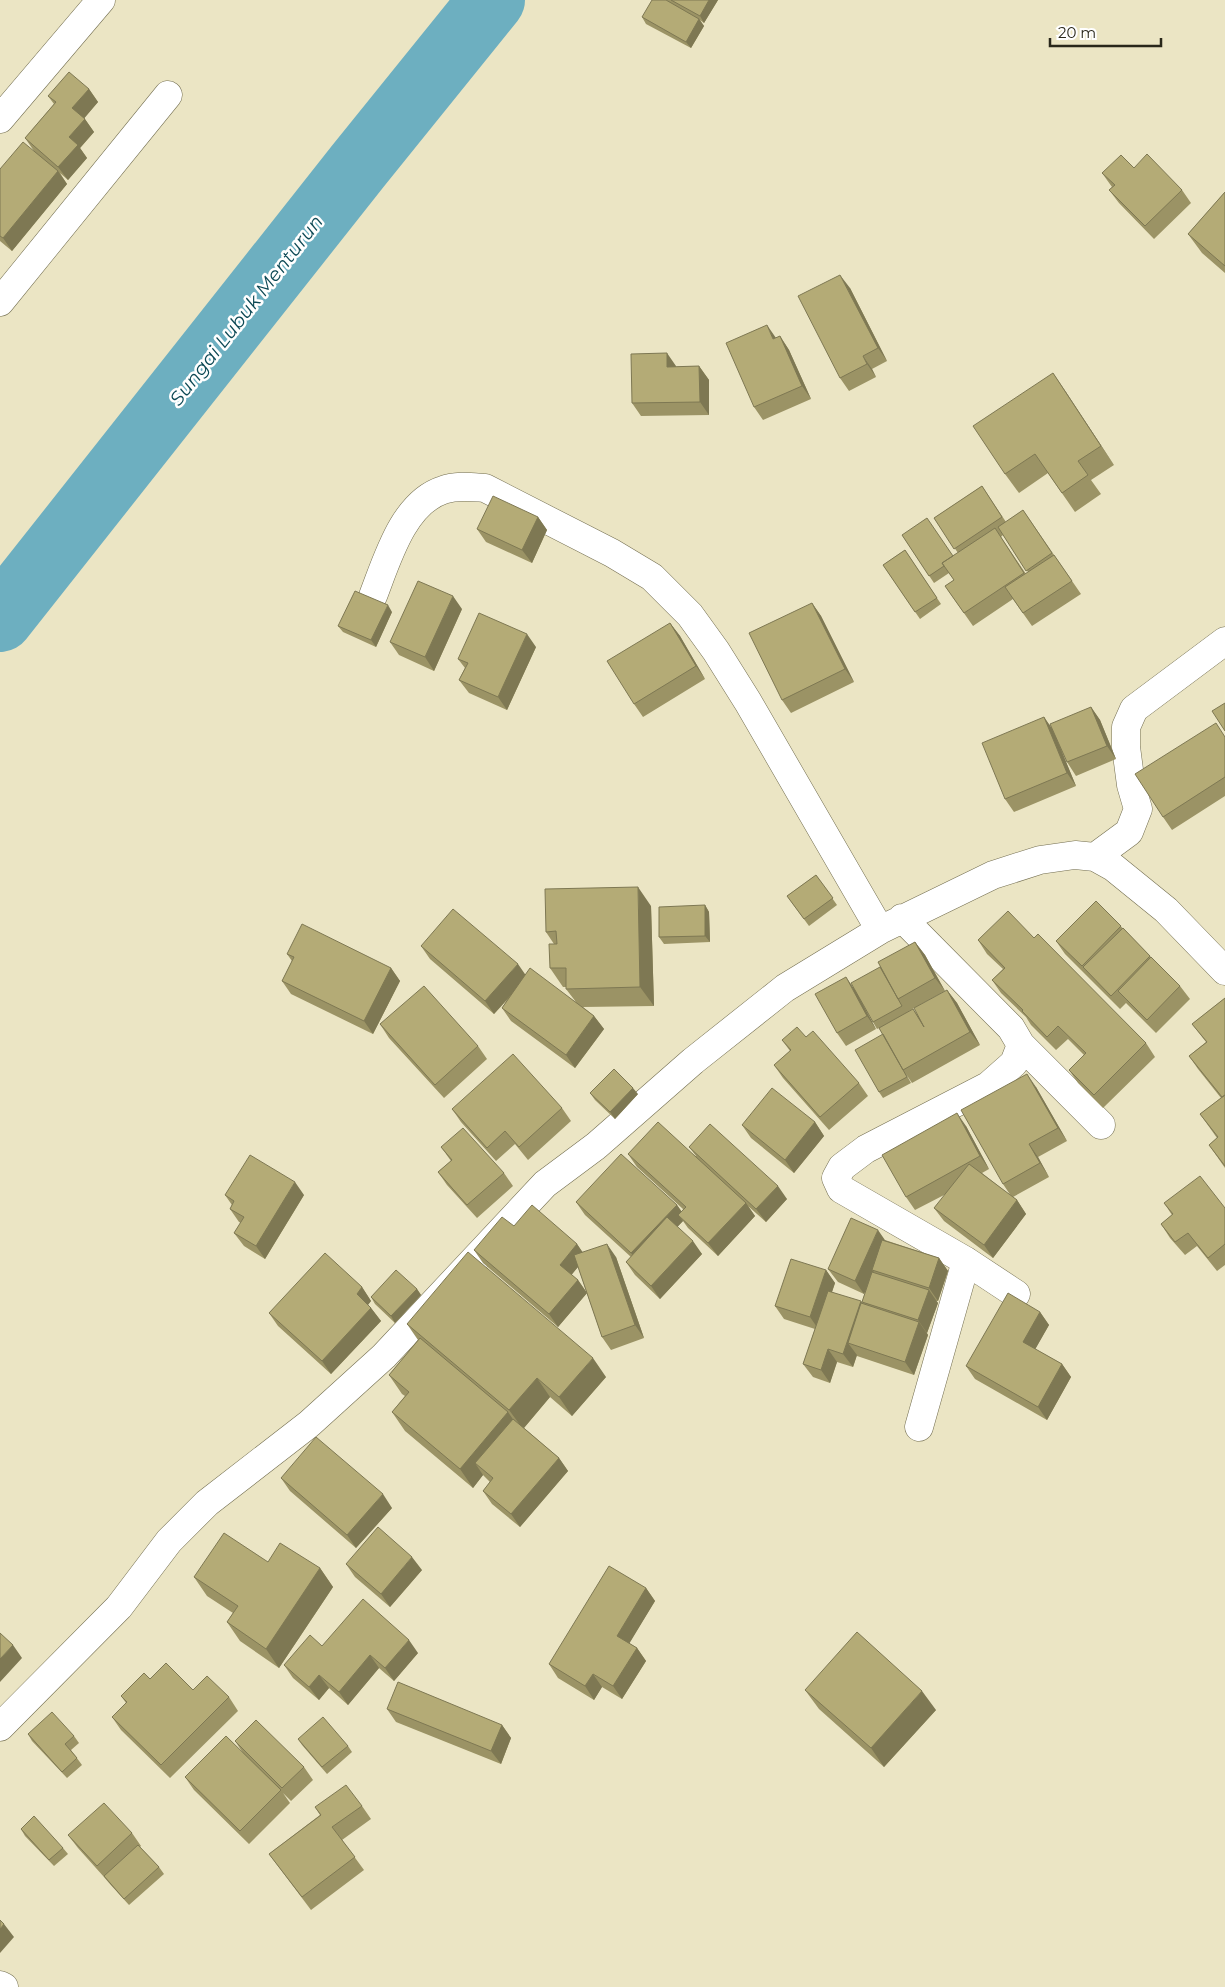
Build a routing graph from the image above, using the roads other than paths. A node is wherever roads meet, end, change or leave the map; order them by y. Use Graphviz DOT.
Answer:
graph roads {
  1 [pos="101,0"];
  2 [pos="168,95"];
  3 [pos="0,119"];
  4 [pos="0,302"];
  5 [pos="373,596"];
  6 [pos="1225,641"];
  7 [pos="1095,857"];
  8 [pos="891,924"];
  9 [pos="1225,971"];
  10 [pos="1021,1046"];
  11 [pos="1101,1125"];
  12 [pos="966,1261"];
  13 [pos="1016,1294"];
  14 [pos="918,1427"];
  15 [pos="0,1727"];
  16 [pos="0,1985"];
  17 [pos="4,1987"];
  1 -- 3 [label="street"];
  2 -- 4 [label="street"];
  5 -- 8 [label="street"];
  6 -- 7 [label="street"];
  7 -- 8 [label="street"];
  7 -- 9 [label="street"];
  8 -- 10 [label="street"];
  8 -- 15 [label="street"];
  10 -- 11 [label="street"];
  10 -- 12 [label="street"];
  12 -- 13 [label="street"];
  12 -- 14 [label="street"];
  16 -- 17 [label="street"];
}
